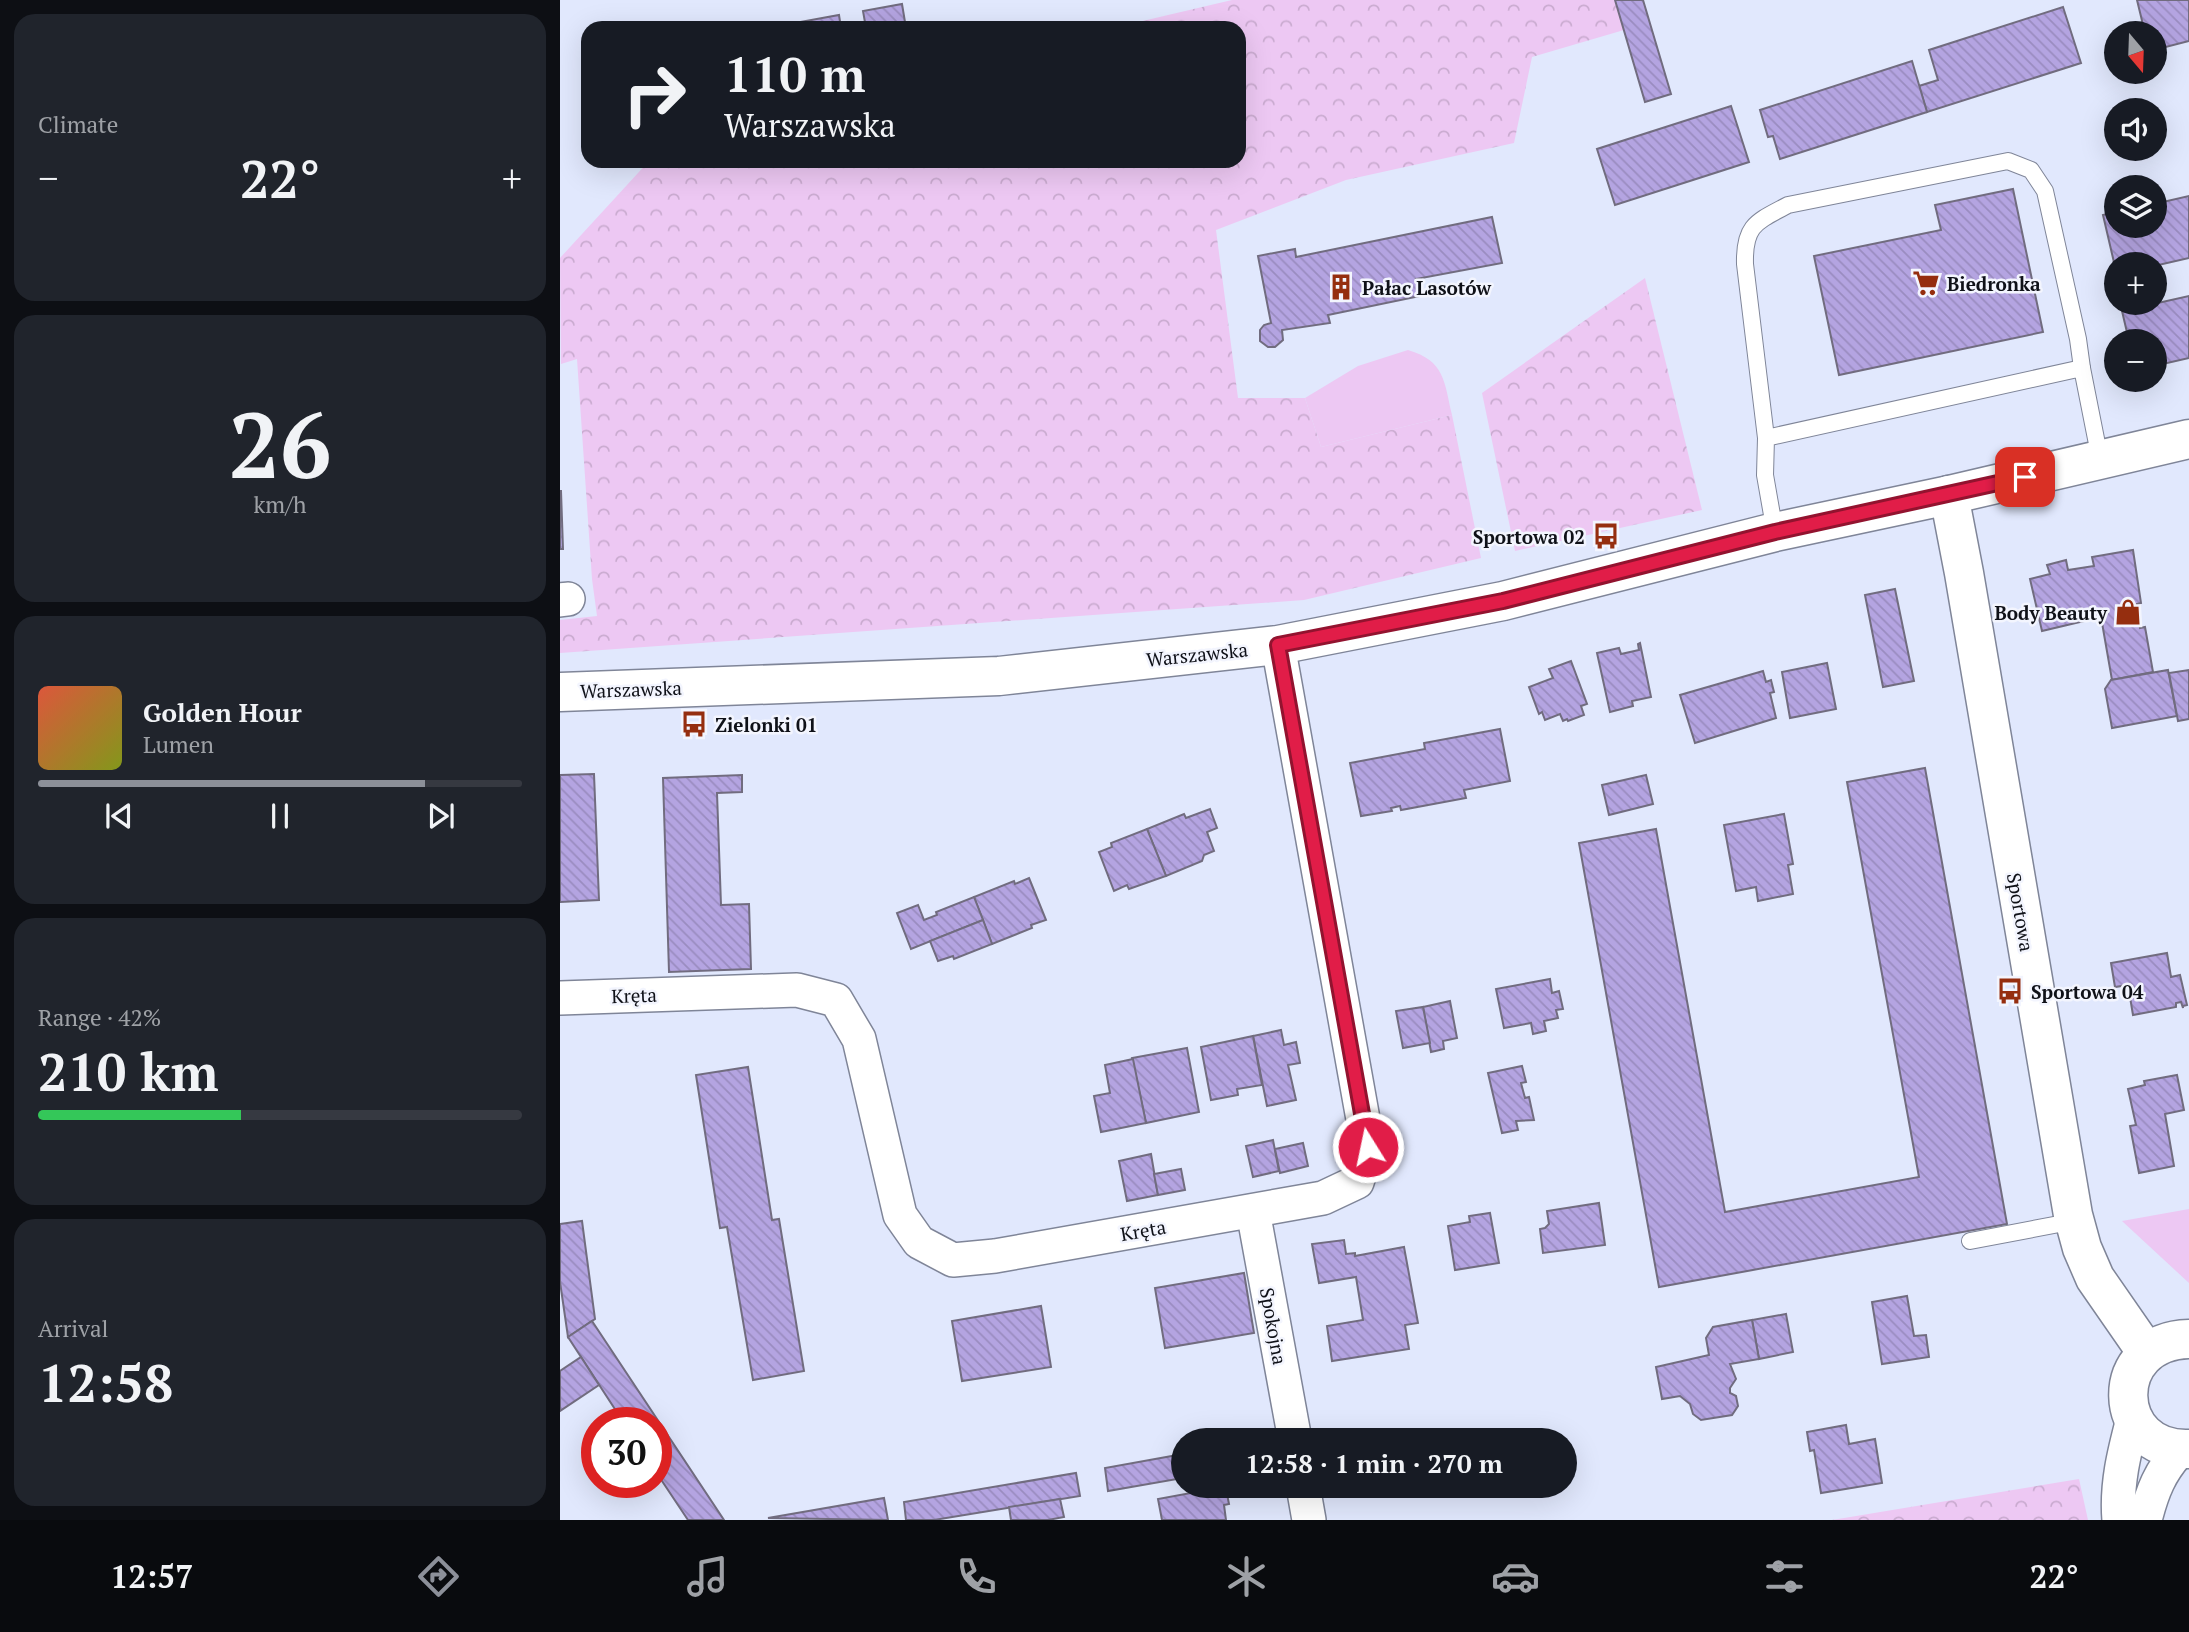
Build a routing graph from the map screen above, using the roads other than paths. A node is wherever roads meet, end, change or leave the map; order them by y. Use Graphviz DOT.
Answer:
graph roads {
  1 [pos="2082,368"];
  2 [pos="1766,438"];
  3 [pos="2189,439"];
  4 [pos="2100,459"];
  5 [pos="1949,495"];
  6 [pos="1775,532"];
  7 [pos="1278,645"];
  8 [pos="560,692"];
  9 [pos="560,998"];
  10 [pos="1252,1211"];
  11 [pos="2075,1221"];
  12 [pos="1970,1241"];
  13 [pos="2189,1339"];
  14 [pos="2147,1353"];
  15 [pos="2133,1419"];
  16 [pos="1293,1428"];
  17 [pos="2184,1449"];
  18 [pos="1305,1498"];
  19 [pos="1310,1520"];
  20 [pos="2119,1520"];
  21 [pos="2145,1520"];
  1 -- 2 [label="lane"];
  1 -- 2 [label="lane"];
  1 -- 4 [label="lane"];
  2 -- 6 [label="lane"];
  3 -- 4 [label="main road, Warszawska"];
  4 -- 5 [label="main road, Warszawska"];
  5 -- 6 [label="main road, Warszawska"];
  5 -- 11 [label="main road, Sportowa"];
  6 -- 7 [label="main road, Warszawska"];
  7 -- 8 [label="main road, Warszawska"];
  7 -- 10 [label="street, Kręta"];
  9 -- 10 [label="street, Kręta"];
  10 -- 16 [label="street, Spokojna"];
  11 -- 12 [label="lane"];
  11 -- 14 [label="main road, Sportowa"];
  13 -- 14 [label="main road"];
  14 -- 15 [label="main road"];
  15 -- 17 [label="main road"];
  15 -- 20 [label="street"];
  17 -- 21 [label="street"];
  18 -- 19 [label="street"];
}
